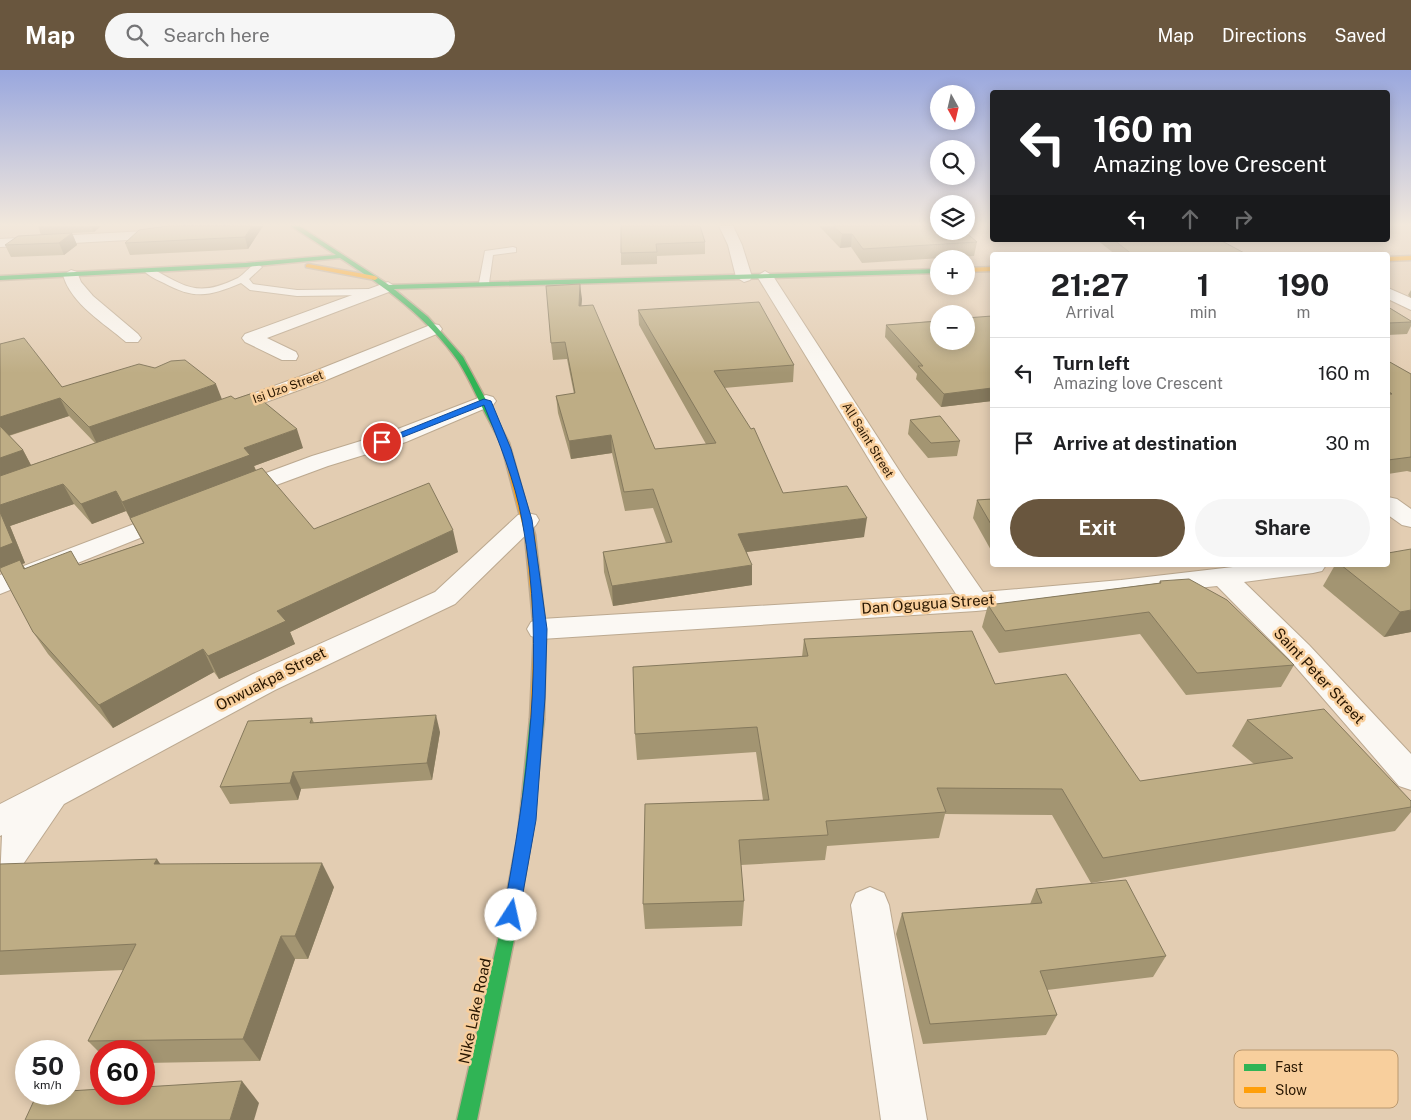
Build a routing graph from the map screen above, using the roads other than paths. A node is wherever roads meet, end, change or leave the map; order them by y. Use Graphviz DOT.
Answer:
graph roads {
  1 [pos="71,275"];
  2 [pos="156,275"];
  3 [pos="246,275"];
  4 [pos="340,275"];
  5 [pos="364,275"];
  6 [pos="485,275"];
  7 [pos="816,275"];
  8 [pos="754,277"];
  9 [pos="0,278"];
  10 [pos="243,279"];
  11 [pos="484,283"];
  12 [pos="378,286"];
  13 [pos="1390,294"];
  14 [pos="1411,305"];
  15 [pos="433,329"];
  16 [pos="132,338"];
  17 [pos="289,356"];
  18 [pos="486,401"];
  19 [pos="204,418"];
  20 [pos="214,500"];
  21 [pos="1390,505"];
  22 [pos="189,510"];
  23 [pos="527,520"];
  24 [pos="1411,520"];
  25 [pos="1299,567"];
  26 [pos="1224,578"];
  27 [pos="0,585"];
  28 [pos="976,602"];
  29 [pos="541,629"];
  30 [pos="1411,776"];
  31 [pos="52,793"];
  32 [pos="0,821"];
  33 [pos="0,867"];
  34 [pos="870,905"];
  35 [pos="467,1120"];
  36 [pos="904,1120"];
  1 -- 9 [label="main road"];
  1 -- 16 [label="street"];
  2 -- 10 [label="lane"];
  3 -- 10 [label="lane"];
  4 -- 12 [label="main road"];
  5 -- 12 [label="main road, Nike Lake Road"];
  6 -- 11 [label="lane"];
  7 -- 8 [label="main road"];
  8 -- 11 [label="main road"];
  8 -- 28 [label="street, All Saint Street"];
  10 -- 12 [label="lane"];
  11 -- 12 [label="main road"];
  12 -- 15 [label="main road, Nike Lake Road"];
  12 -- 17 [label="street"];
  13 -- 14 [label="street"];
  15 -- 18 [label="main road, Nike Lake Road"];
  15 -- 19 [label="street, Isi Uzo Street"];
  18 -- 20 [label="street"];
  18 -- 23 [label="main road, Nike Lake Road"];
  21 -- 24 [label="street"];
  22 -- 27 [label="street"];
  23 -- 29 [label="main road, Nike Lake Road"];
  23 -- 31 [label="street, Onwuakpa Street"];
  25 -- 26 [label="street, Dan Ogugua Street"];
  26 -- 28 [label="street, Dan Ogugua Street"];
  26 -- 30 [label="street, Saint Peter Street"];
  28 -- 29 [label="street, Dan Ogugua Street"];
  29 -- 35 [label="main road, Nike Lake Road"];
  31 -- 32 [label="street, Onwuakpa Street"];
  31 -- 33 [label="street"];
  34 -- 36 [label="street"];
}
